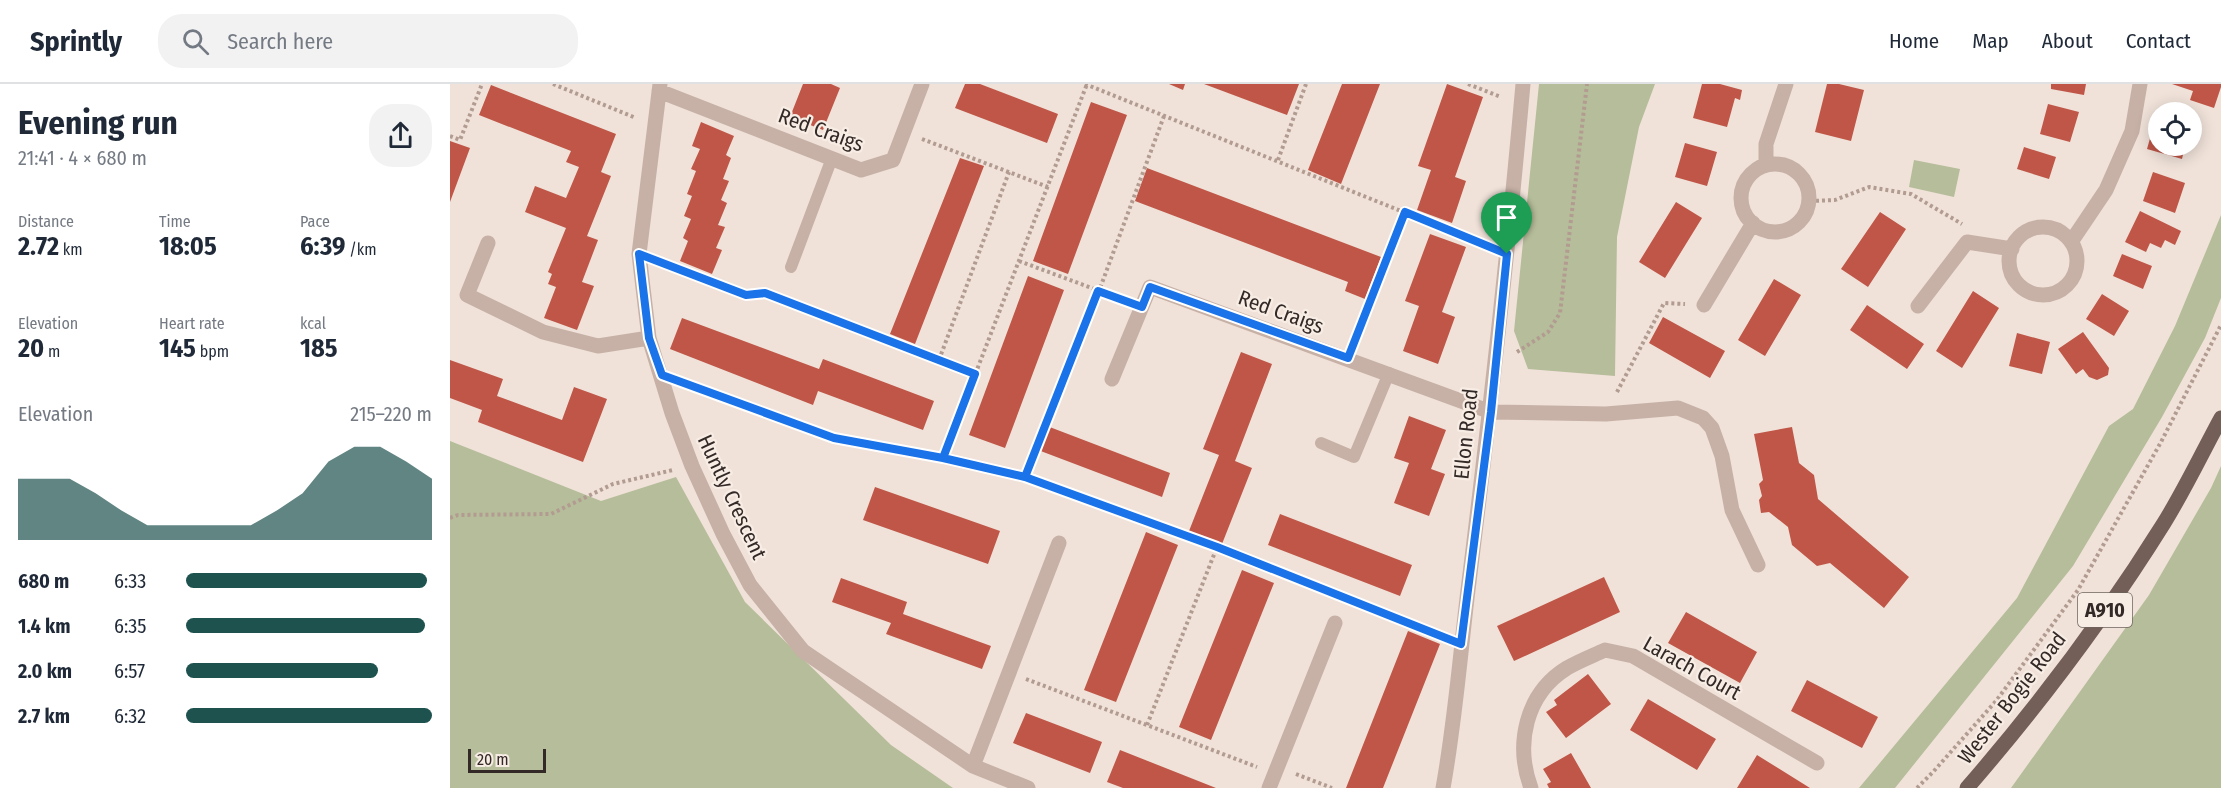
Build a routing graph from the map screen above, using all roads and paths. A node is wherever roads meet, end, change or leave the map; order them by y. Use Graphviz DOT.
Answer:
graph roads {
  1 [pos="482,84"];
  2 [pos="553,84"];
  3 [pos="922,84"];
  4 [pos="1086,84"];
  5 [pos="1306,84"];
  6 [pos="1468,84"];
  7 [pos="1523,84"];
  8 [pos="1587,84"];
  9 [pos="1786,84"];
  10 [pos="2140,84"];
  11 [pos="659,87"];
  12 [pos="1521,104"];
  13 [pos="1164,116"];
  14 [pos="653,125"];
  15 [pos="904,132"];
  16 [pos="450,136"];
  17 [pos="832,158"];
  18 [pos="1278,160"];
  19 [pos="1766,164"];
  20 [pos="1010,172"];
  21 [pos="1048,187"];
  22 [pos="1911,195"];
  23 [pos="1810,201"];
  24 [pos="1405,212"];
  25 [pos="1753,224"];
  26 [pos="2071,242"];
  27 [pos="488,243"];
  28 [pos="2012,249"];
  29 [pos="639,254"];
  30 [pos="1507,254"];
  31 [pos="1019,261"];
  32 [pos="790,267"];
  33 [pos="1098,291"];
  34 [pos="1704,306"];
  35 [pos="1918,306"];
  36 [pos="1142,307"];
  37 [pos="2221,325"];
  38 [pos="649,338"];
  39 [pos="1348,358"];
  40 [pos="939,360"];
  41 [pos="1494,364"];
  42 [pos="1389,373"];
  43 [pos="975,374"];
  44 [pos="662,375"];
  45 [pos="1112,379"];
  46 [pos="1491,412"];
  47 [pos="1606,414"];
  48 [pos="2221,418"];
  49 [pos="1321,443"];
  50 [pos="943,458"];
  51 [pos="692,466"];
  52 [pos="1025,477"];
  53 [pos="450,518"];
  54 [pos="1059,543"];
  55 [pos="1217,547"];
  56 [pos="1758,565"];
  57 [pos="1335,623"];
  58 [pos="1461,644"];
  59 [pos="1008,672"];
  60 [pos="1147,725"];
  61 [pos="1817,763"];
  62 [pos="973,766"];
  63 [pos="1274,776"];
  64 [pos="1028,788"];
  65 [pos="1332,788"];
  66 [pos="1443,788"];
  67 [pos="1531,788"];
  68 [pos="1917,788"];
  69 [pos="1967,788"];
  1 -- 16 [label="path"];
  2 -- 14 [label="path"];
  3 -- 15 [label="street, Red Craigs"];
  4 -- 13 [label="path"];
  4 -- 21 [label="path"];
  5 -- 18 [label="path"];
  6 -- 12 [label="path"];
  7 -- 12 [label="street, Ellon Road"];
  8 -- 41 [label="path"];
  9 -- 19 [label="street"];
  10 -- 26 [label="street"];
  11 -- 14 [label="street, Huntly Crescent"];
  11 -- 17 [label="street, Red Craigs"];
  12 -- 30 [label="street, Ellon Road"];
  13 -- 18 [label="path"];
  13 -- 33 [label="path"];
  14 -- 29 [label="street, Huntly Crescent"];
  15 -- 17 [label="street, Red Craigs"];
  15 -- 20 [label="path"];
  17 -- 32 [label="lane"];
  18 -- 24 [label="path"];
  19 -- 23 [label="street"];
  19 -- 25 [label="street"];
  20 -- 21 [label="path"];
  20 -- 40 [label="path"];
  21 -- 31 [label="path"];
  22 -- 23 [label="path"];
  23 -- 25 [label="street"];
  24 -- 30 [label="path"];
  24 -- 39 [label="path"];
  25 -- 34 [label="street"];
  26 -- 28 [label="street"];
  26 -- 28 [label="street"];
  27 -- 38 [label="street"];
  28 -- 35 [label="street"];
  29 -- 38 [label="street, Huntly Crescent"];
  29 -- 40 [label="path"];
  30 -- 41 [label="street, Ellon Road"];
  31 -- 33 [label="path"];
  31 -- 43 [label="path"];
  33 -- 36 [label="path"];
  33 -- 52 [label="path"];
  34 -- 47 [label="path"];
  36 -- 39 [label="street, Red Craigs"];
  36 -- 45 [label="street, Red Craigs"];
  37 -- 68 [label="path"];
  38 -- 44 [label="street, Huntly Crescent"];
  39 -- 42 [label="street, Red Craigs"];
  40 -- 43 [label="path"];
  41 -- 46 [label="street, Ellon Road"];
  42 -- 46 [label="street, Red Craigs"];
  42 -- 49 [label="lane"];
  43 -- 50 [label="path"];
  44 -- 50 [label="path"];
  44 -- 51 [label="street, Huntly Crescent"];
  46 -- 47 [label="street, Red Craigs"];
  46 -- 58 [label="street, Ellon Road"];
  47 -- 56 [label="street, Red Craigs"];
  48 -- 69 [label="main road, Wester Bogie Road / A910"];
  50 -- 52 [label="path"];
  51 -- 53 [label="path"];
  51 -- 62 [label="street, Huntly Crescent"];
  52 -- 55 [label="path"];
  54 -- 59 [label="street"];
  55 -- 58 [label="path"];
  55 -- 60 [label="path"];
  57 -- 63 [label="street"];
  58 -- 66 [label="street, Ellon Road"];
  59 -- 60 [label="path"];
  59 -- 62 [label="street"];
  60 -- 63 [label="path"];
  61 -- 67 [label="street, Larach Court"];
  62 -- 64 [label="street, Huntly Crescent"];
  63 -- 65 [label="path"];
}
